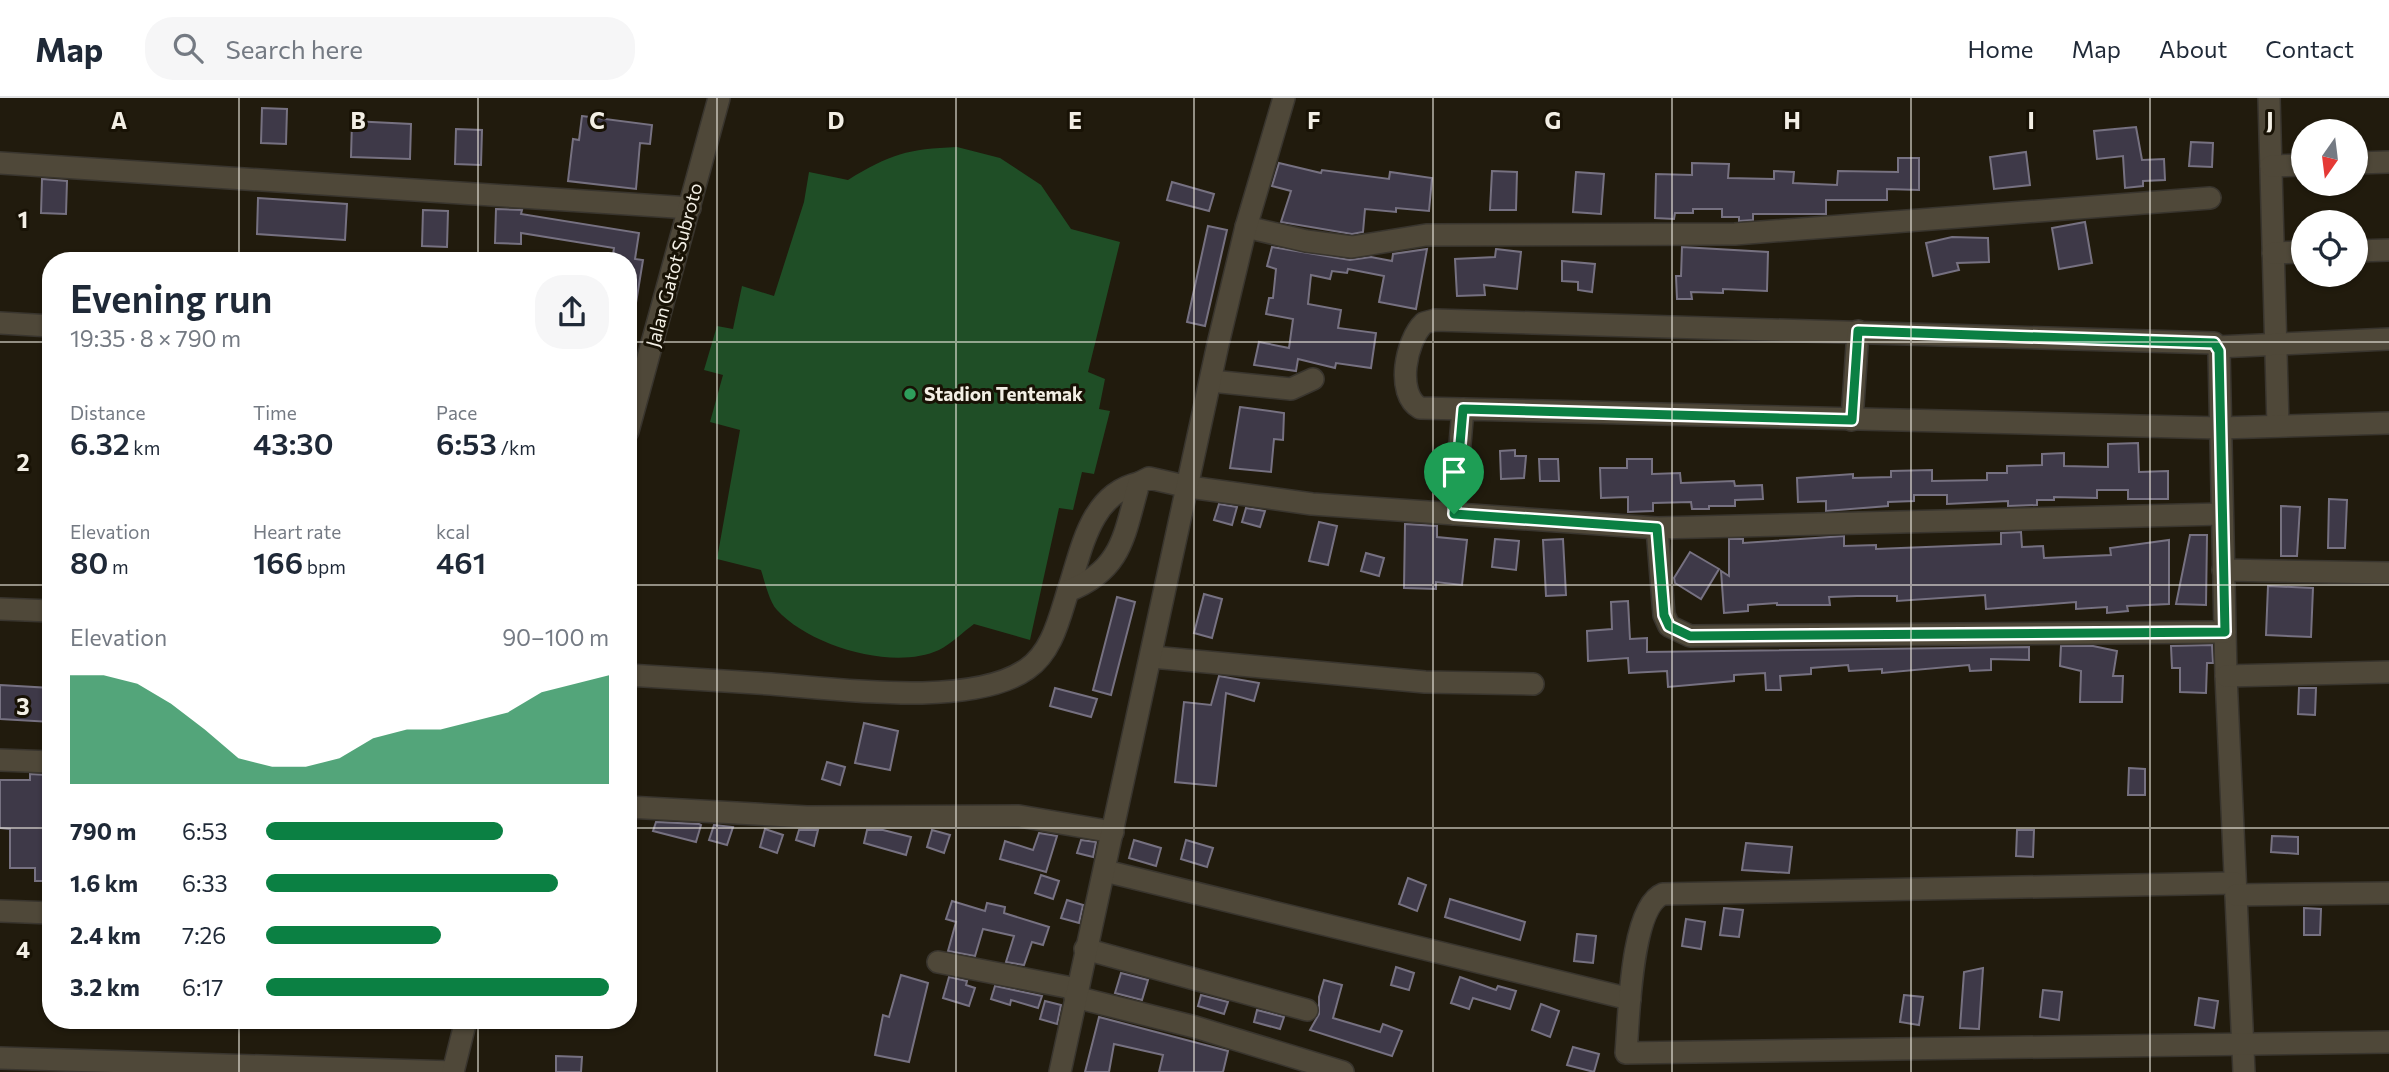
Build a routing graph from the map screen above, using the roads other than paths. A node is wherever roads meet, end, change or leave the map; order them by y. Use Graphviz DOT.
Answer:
graph roads {
  1 [pos="719,98"];
  2 [pos="1283,98"];
  3 [pos="2269,98"];
  4 [pos="2389,162"];
  5 [pos="0,163"];
  6 [pos="2368,163"];
  7 [pos="2291,165"];
  8 [pos="2271,166"];
  9 [pos="2210,198"];
  10 [pos="690,208"];
  11 [pos="1246,226"];
  12 [pos="2389,250"];
  13 [pos="2368,251"];
  14 [pos="2291,252"];
  15 [pos="2273,253"];
  16 [pos="0,323"];
  17 [pos="42,325"];
  18 [pos="1858,331"];
  19 [pos="2389,339"];
  20 [pos="2276,343"];
  21 [pos="2217,347"];
  22 [pos="638,359"];
  23 [pos="1313,379"];
  24 [pos="1211,381"];
  25 [pos="1463,409"];
  26 [pos="1852,420"];
  27 [pos="2389,423"];
  28 [pos="2278,426"];
  29 [pos="2220,428"];
  30 [pos="1139,483"];
  31 [pos="1189,487"];
  32 [pos="1454,514"];
  33 [pos="2222,514"];
  34 [pos="1657,528"];
  35 [pos="2237,570"];
  36 [pos="2389,573"];
  37 [pos="1068,591"];
  38 [pos="0,609"];
  39 [pos="42,611"];
  40 [pos="2225,632"];
  41 [pos="1152,657"];
  42 [pos="2389,672"];
  43 [pos="637,676"];
  44 [pos="2226,676"];
  45 [pos="1533,684"];
  46 [pos="0,760"];
  47 [pos="42,762"];
  48 [pos="637,808"];
  49 [pos="1113,832"];
  50 [pos="1105,871"];
  51 [pos="2246,892"];
  52 [pos="2389,892"];
  53 [pos="0,911"];
  54 [pos="42,913"];
  55 [pos="1085,949"];
  56 [pos="939,962"];
  57 [pos="1076,993"];
  58 [pos="1630,999"];
  59 [pos="1307,1010"];
  60 [pos="464,1029"];
  61 [pos="2389,1042"];
  62 [pos="2243,1043"];
  63 [pos="0,1058"];
  64 [pos="1624,1062"];
  65 [pos="453,1072"];
  66 [pos="1060,1072"];
  67 [pos="1342,1072"];
  68 [pos="2244,1072"];
  1 -- 10 [label="street, Jalan Gatot Subroto"];
  2 -- 11 [label="street"];
  3 -- 8 [label="street"];
  4 -- 6 [label="street"];
  5 -- 10 [label="street"];
  7 -- 8 [label="street"];
  8 -- 15 [label="street"];
  9 -- 11 [label="street"];
  10 -- 22 [label="street, Jalan Gatot Subroto"];
  11 -- 24 [label="street"];
  12 -- 13 [label="street"];
  14 -- 15 [label="street"];
  15 -- 20 [label="street"];
  16 -- 17 [label="street"];
  18 -- 21 [label="street"];
  18 -- 25 [label="street"];
  18 -- 26 [label="street"];
  19 -- 20 [label="street"];
  20 -- 21 [label="street"];
  20 -- 28 [label="street"];
  21 -- 29 [label="street"];
  23 -- 24 [label="street"];
  24 -- 31 [label="street"];
  25 -- 26 [label="street"];
  25 -- 32 [label="street"];
  26 -- 29 [label="street"];
  27 -- 28 [label="street"];
  28 -- 29 [label="street"];
  29 -- 33 [label="street"];
  30 -- 31 [label="street"];
  30 -- 37 [label="street"];
  30 -- 37 [label="street"];
  31 -- 32 [label="street"];
  31 -- 41 [label="street"];
  32 -- 34 [label="street"];
  33 -- 34 [label="street"];
  33 -- 35 [label="street"];
  34 -- 40 [label="street"];
  35 -- 36 [label="street"];
  35 -- 40 [label="street"];
  37 -- 43 [label="street"];
  38 -- 39 [label="street"];
  40 -- 44 [label="street"];
  41 -- 45 [label="street"];
  41 -- 49 [label="street"];
  42 -- 44 [label="street"];
  44 -- 51 [label="street"];
  46 -- 47 [label="street"];
  48 -- 49 [label="street"];
  49 -- 50 [label="street"];
  50 -- 55 [label="street"];
  50 -- 58 [label="street"];
  51 -- 52 [label="street"];
  51 -- 58 [label="street"];
  51 -- 62 [label="street"];
  53 -- 54 [label="street"];
  55 -- 57 [label="street"];
  55 -- 59 [label="street"];
  56 -- 57 [label="street"];
  57 -- 66 [label="street"];
  57 -- 67 [label="street"];
  58 -- 64 [label="street"];
  60 -- 65 [label="street"];
  61 -- 62 [label="street"];
  62 -- 64 [label="street"];
  62 -- 68 [label="street"];
  63 -- 65 [label="street"];
}
